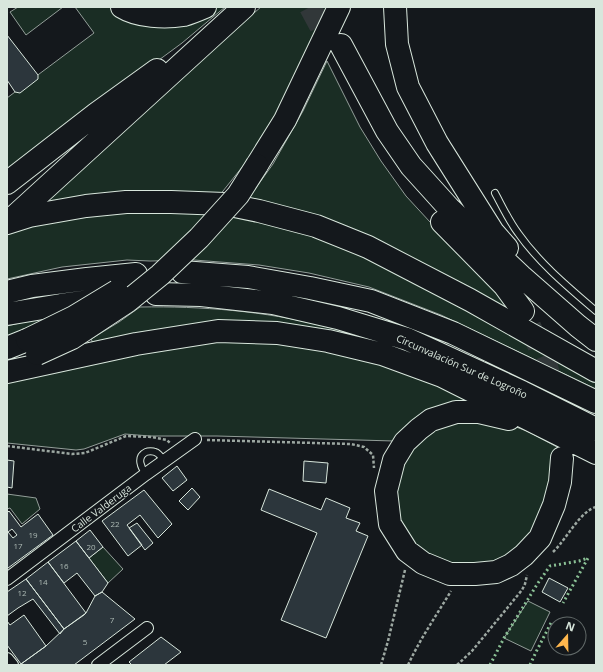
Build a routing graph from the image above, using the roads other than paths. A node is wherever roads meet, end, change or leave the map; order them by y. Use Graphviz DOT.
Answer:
graph roads {
  1 [pos="122,7"];
  2 [pos="204,7"];
  3 [pos="244,7"];
  4 [pos="339,7"];
  5 [pos="394,7"];
  6 [pos="7,183"];
  7 [pos="494,193"];
  8 [pos="7,223"];
  9 [pos="182,272"];
  10 [pos="136,274"];
  11 [pos="7,292"];
  12 [pos="156,294"];
  13 [pos="97,300"];
  14 [pos="523,311"];
  15 [pos="596,311"];
  16 [pos="7,314"];
  17 [pos="578,326"];
  18 [pos="596,340"];
  19 [pos="32,347"];
  20 [pos="7,348"];
  21 [pos="7,364"];
  22 [pos="596,371"];
  23 [pos="7,372"];
  24 [pos="596,402"];
  25 [pos="596,429"];
  26 [pos="196,439"];
  27 [pos="596,453"];
  28 [pos="562,458"];
  29 [pos="596,458"];
  30 [pos="164,461"];
  31 [pos="146,474"];
  32 [pos="7,579"];
  33 [pos="147,628"];
  34 [pos="7,659"];
  35 [pos="112,661"];
  36 [pos="12,665"];
  37 [pos="98,665"];
  1 -- 2 [label="highway"];
  3 -- 6 [label="highway"];
  3 -- 8 [label="highway"];
  4 -- 19 [label="highway, bridge"];
  5 -- 17 [label="highway"];
  7 -- 15 [label="lane"];
  8 -- 22 [label="highway"];
  9 -- 24 [label="highway"];
  10 -- 11 [label="highway"];
  12 -- 25 [label="highway, Circunvalación Sur de Logroño"];
  13 -- 16 [label="highway"];
  14 -- 17 [label="highway"];
  17 -- 18 [label="highway"];
  19 -- 20 [label="highway"];
  19 -- 21 [label="highway"];
  23 -- 27 [label="highway"];
  26 -- 30 [label="street, Calle Valderuga"];
  28 -- 29 [label="highway"];
  30 -- 31 [label="street, Calle Valderuga"];
  30 -- 31 [label="lane"];
  31 -- 32 [label="street, Calle Valderuga"];
  33 -- 35 [label="street"];
  34 -- 36 [label="street"];
  35 -- 37 [label="street"];
}
